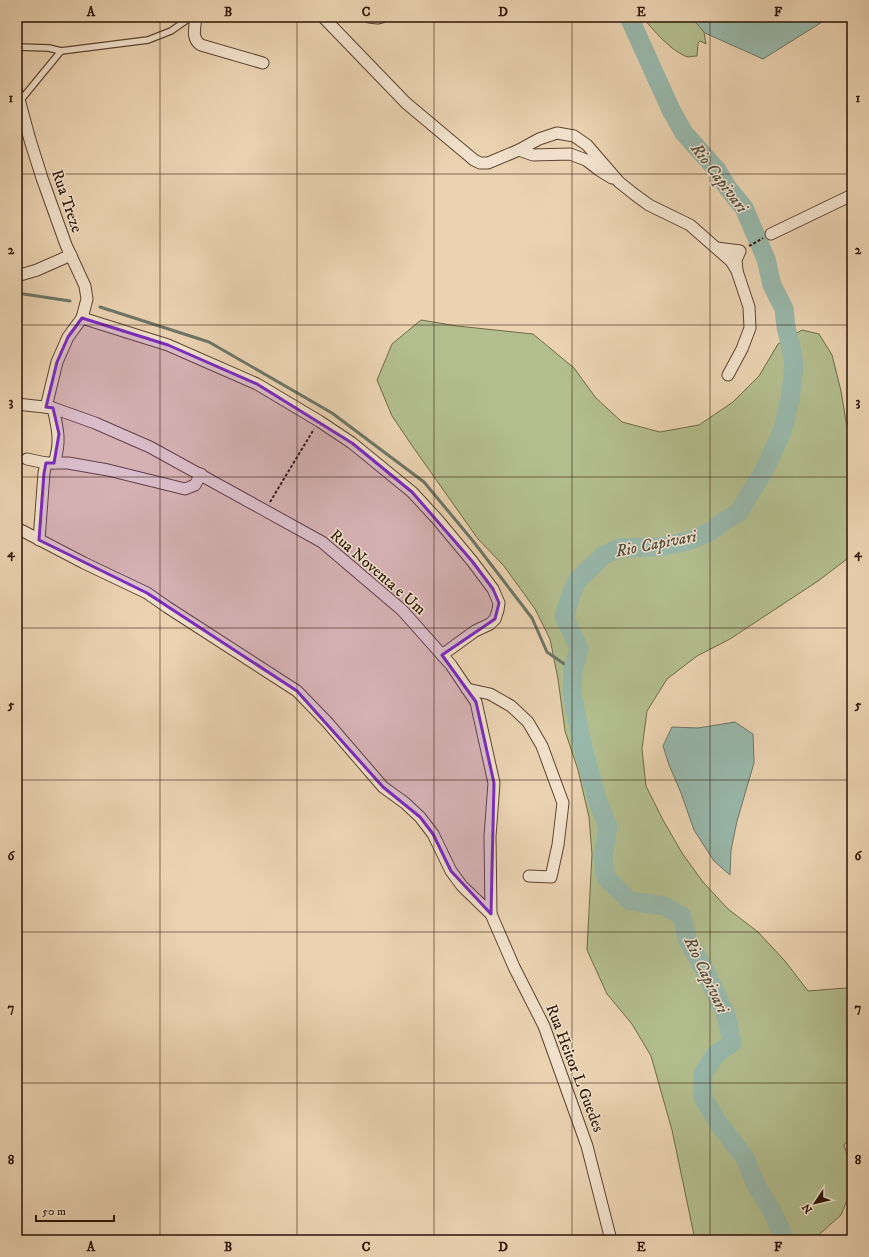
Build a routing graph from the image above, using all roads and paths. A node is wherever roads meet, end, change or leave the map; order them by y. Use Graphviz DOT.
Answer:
graph roads {
  1 [pos="191,17"];
  2 [pos="196,17"];
  3 [pos="323,17"];
  4 [pos="369,17"];
  5 [pos="382,17"];
  6 [pos="17,47"];
  7 [pos="61,52"];
  8 [pos="263,63"];
  9 [pos="18,96"];
  10 [pos="519,150"];
  11 [pos="619,182"];
  12 [pos="852,195"];
  13 [pos="771,234"];
  14 [pos="717,248"];
  15 [pos="740,251"];
  16 [pos="71,255"];
  17 [pos="737,271"];
  18 [pos="17,276"];
  19 [pos="82,318"];
  20 [pos="728,375"];
  21 [pos="17,404"];
  22 [pos="49,408"];
  23 [pos="319,421"];
  24 [pos="27,459"];
  25 [pos="50,463"];
  26 [pos="201,474"];
  27 [pos="266,510"];
  28 [pos="17,528"];
  29 [pos="39,540"];
  30 [pos="442,655"];
  31 [pos="467,689"];
  32 [pos="528,876"];
  33 [pos="491,914"];
  34 [pos="612,1240"];
  1 -- 7 [label="lane"];
  2 -- 8 [label="street"];
  3 -- 10 [label="street"];
  4 -- 5 [label="street"];
  6 -- 7 [label="lane"];
  7 -- 9 [label="lane"];
  9 -- 16 [label="street, Rua Treze"];
  10 -- 11 [label="street"];
  10 -- 11 [label="street"];
  11 -- 14 [label="street"];
  12 -- 13 [label="street"];
  13 -- 15 [label="path"];
  14 -- 15 [label="street"];
  14 -- 17 [label="street"];
  15 -- 17 [label="street"];
  16 -- 18 [label="street"];
  16 -- 19 [label="street, Rua Treze"];
  17 -- 20 [label="street"];
  19 -- 22 [label="street, Rua Treze"];
  19 -- 23 [label="street"];
  21 -- 22 [label="street, Rua Noventa e Um"];
  22 -- 25 [label="street"];
  22 -- 26 [label="street, Rua Noventa e Um"];
  23 -- 27 [label="path"];
  23 -- 30 [label="street"];
  24 -- 25 [label="street"];
  25 -- 26 [label="street"];
  25 -- 29 [label="street"];
  26 -- 27 [label="street, Rua Noventa e Um"];
  27 -- 30 [label="street, Rua Noventa e Um"];
  28 -- 29 [label="street"];
  29 -- 33 [label="street"];
  30 -- 31 [label="street, Rua Noventa e Um"];
  31 -- 32 [label="street"];
  31 -- 33 [label="street, Rua Noventa e Um"];
  33 -- 34 [label="street, Rua Heitor L Guedes"];
}
